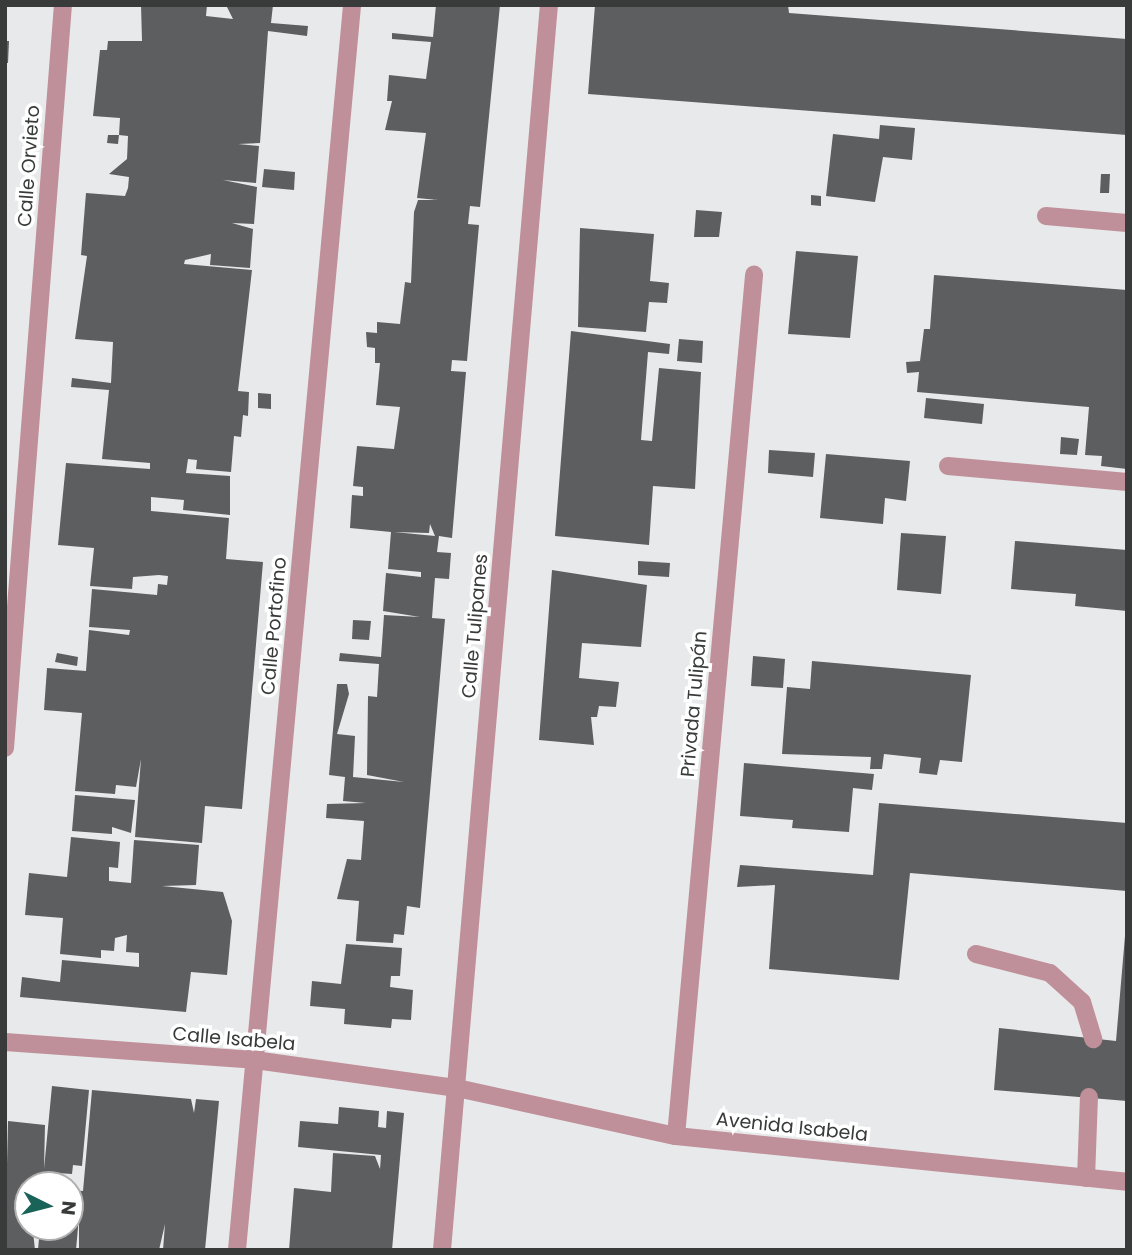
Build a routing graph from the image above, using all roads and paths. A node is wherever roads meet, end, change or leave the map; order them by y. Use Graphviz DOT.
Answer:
graph roads {
  1 [pos="63,5"];
  2 [pos="352,5"];
  3 [pos="549,5"];
  4 [pos="1046,216"];
  5 [pos="1127,223"];
  6 [pos="754,275"];
  7 [pos="948,466"];
  8 [pos="1127,482"];
  9 [pos="5,748"];
  10 [pos="976,954"];
  11 [pos="1093,1039"];
  12 [pos="5,1042"];
  13 [pos="254,1060"];
  14 [pos="457,1088"];
  15 [pos="1089,1097"];
  16 [pos="676,1136"];
  17 [pos="1086,1178"];
  18 [pos="1127,1182"];
  19 [pos="237,1250"];
  20 [pos="442,1250"];
  1 -- 9 [label="street, Calle Orvieto"];
  2 -- 13 [label="street, Calle Portofino"];
  3 -- 14 [label="street, Calle Tulipanes"];
  4 -- 5 [label="street"];
  6 -- 16 [label="street, Privada Tulipán"];
  7 -- 8 [label="street"];
  10 -- 11 [label="street"];
  12 -- 13 [label="street, Calle Isabela"];
  13 -- 14 [label="street, Calle Isabela"];
  13 -- 19 [label="street, Calle Portofino"];
  14 -- 16 [label="street, Avenida Isabela"];
  14 -- 20 [label="street, Calle Tulipanes"];
  15 -- 17 [label="street"];
  16 -- 17 [label="street, Avenida Isabela"];
  17 -- 18 [label="street, Avenida Isabela"];
}
